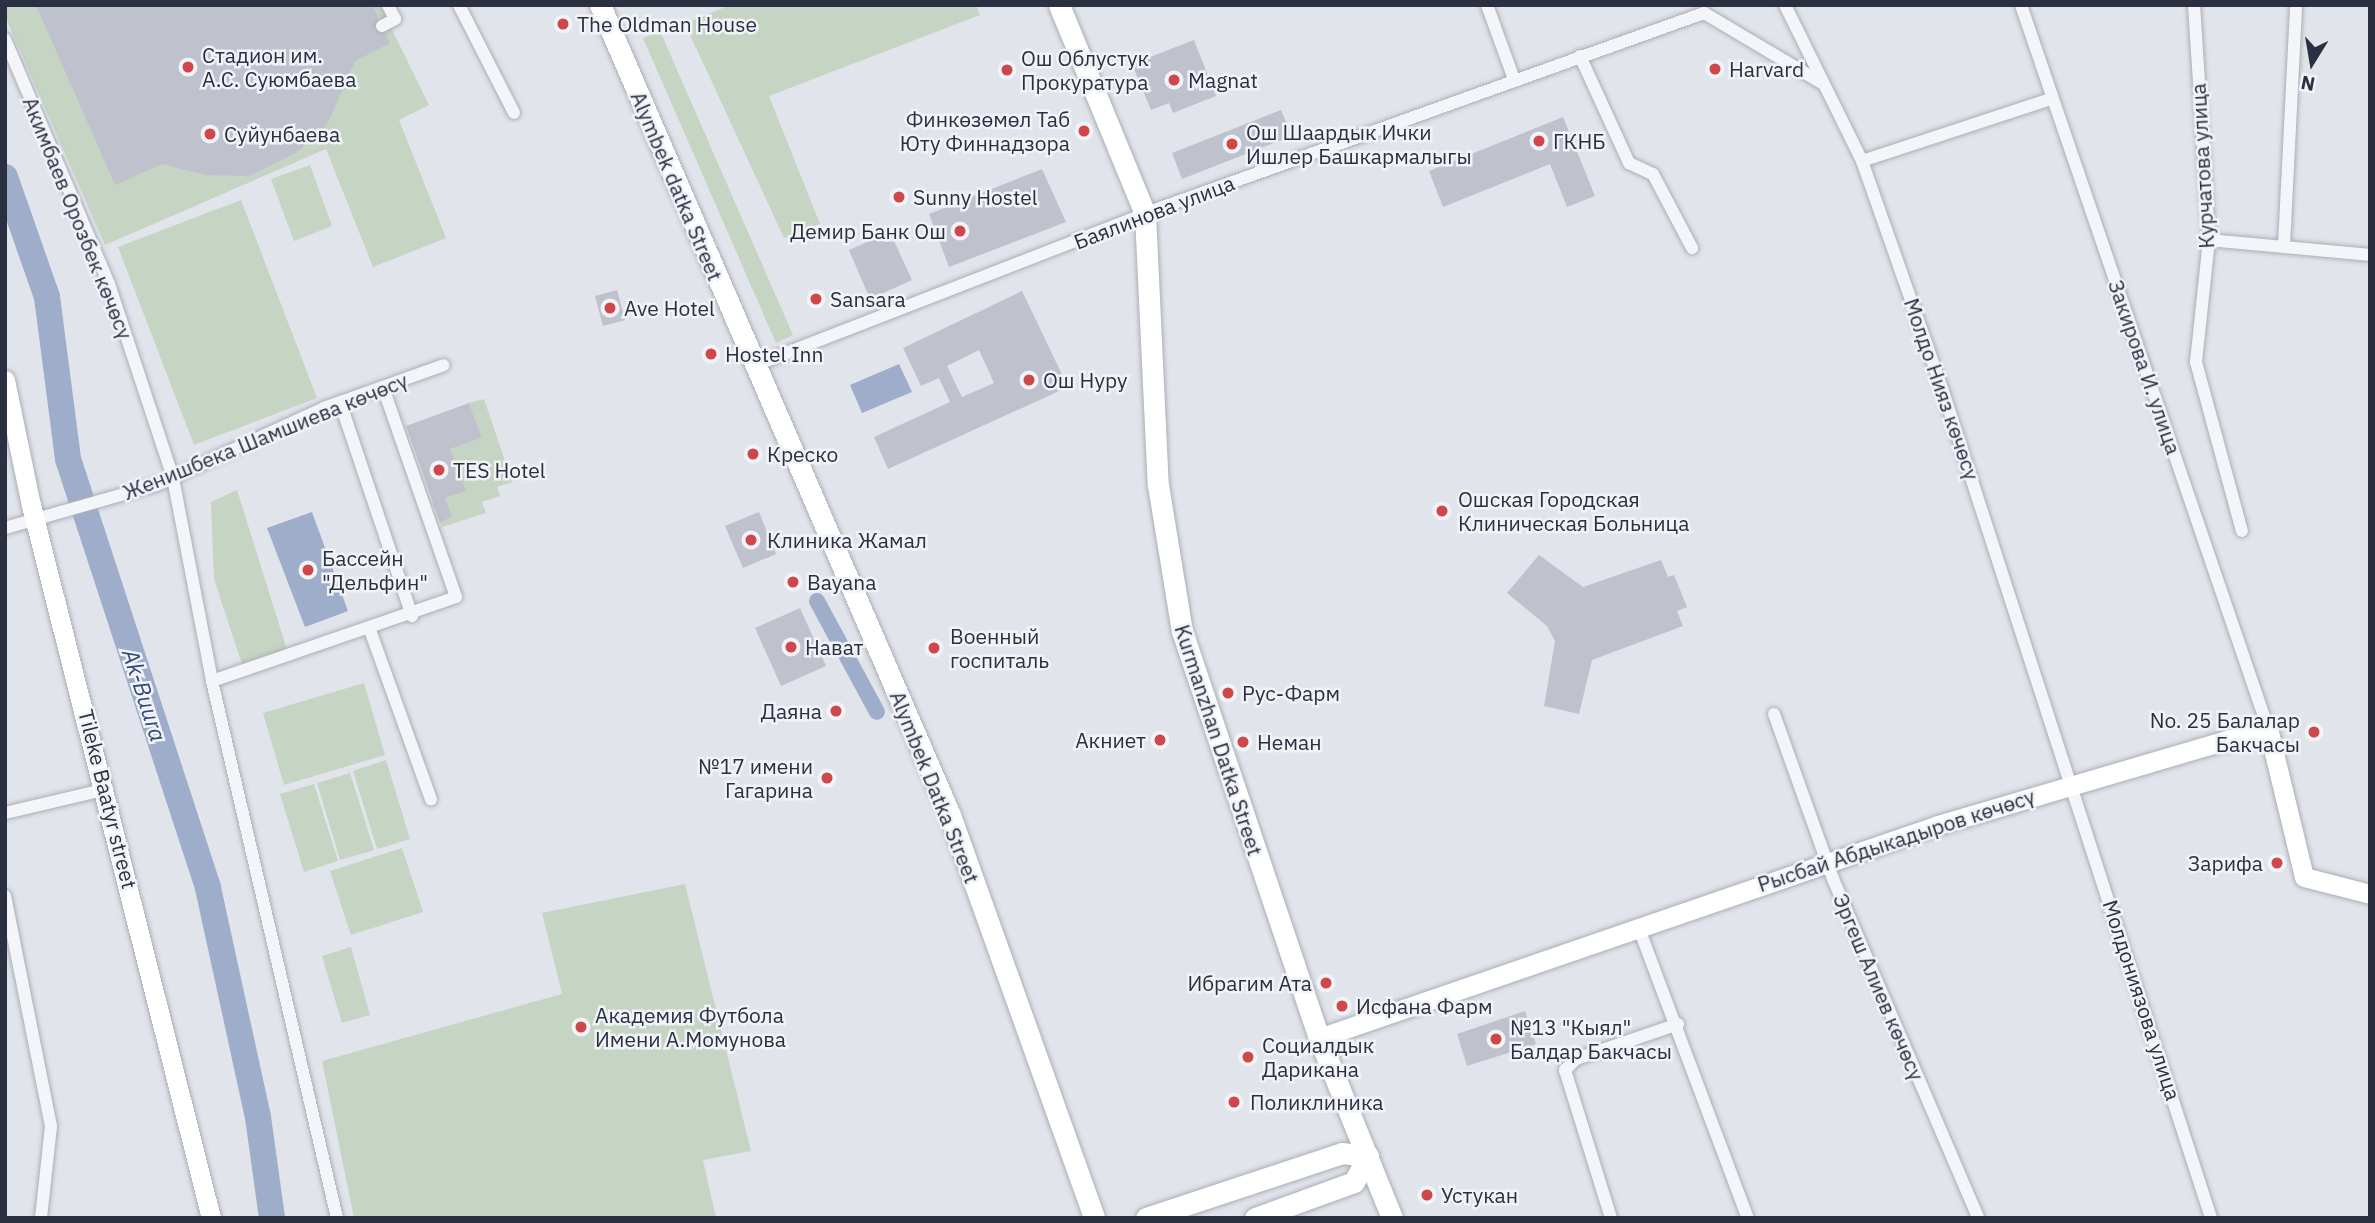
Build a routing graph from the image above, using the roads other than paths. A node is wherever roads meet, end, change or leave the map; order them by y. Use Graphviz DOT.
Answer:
graph roads {
  1 [pos="388,5"];
  2 [pos="459,5"];
  3 [pos="600,5"];
  4 [pos="1059,5"];
  5 [pos="1487,5"];
  6 [pos="1785,5"];
  7 [pos="2021,5"];
  8 [pos="2194,5"];
  9 [pos="2296,5"];
  10 [pos="382,26"];
  11 [pos="5,39"];
  12 [pos="1580,56"];
  13 [pos="1514,79"];
  14 [pos="1823,83"];
  15 [pos="2051,99"];
  16 [pos="514,113"];
  17 [pos="1862,161"];
  18 [pos="1145,214"];
  19 [pos="2209,240"];
  20 [pos="2284,245"];
  21 [pos="1692,248"];
  22 [pos="2370,256"];
  23 [pos="444,365"];
  24 [pos="753,366"];
  25 [pos="5,380"];
  26 [pos="383,387"];
  27 [pos="340,402"];
  28 [pos="173,478"];
  29 [pos="36,522"];
  30 [pos="5,528"];
  31 [pos="2242,531"];
  32 [pos="412,616"];
  33 [pos="370,630"];
  34 [pos="212,681"];
  35 [pos="1774,714"];
  36 [pos="2268,728"];
  37 [pos="2073,783"];
  38 [pos="107,789"];
  39 [pos="431,799"];
  40 [pos="5,813"];
  41 [pos="1827,862"];
  42 [pos="2370,894"];
  43 [pos="5,896"];
  44 [pos="1638,926"];
  45 [pos="1678,1024"];
  46 [pos="1320,1038"];
  47 [pos="1367,1156"];
  48 [pos="41,1218"];
  49 [pos="211,1218"];
  50 [pos="337,1218"];
  51 [pos="1094,1218"];
  52 [pos="1146,1218"];
  53 [pos="1255,1218"];
  54 [pos="1392,1218"];
  55 [pos="1611,1218"];
  56 [pos="1748,1218"];
  57 [pos="1978,1218"];
  58 [pos="2211,1218"];
  1 -- 10 [label="street"];
  2 -- 16 [label="street"];
  3 -- 24 [label="main road, Alymbek datka Street"];
  4 -- 18 [label="main road, Kurmanzhan Datka Street"];
  5 -- 13 [label="street"];
  6 -- 14 [label="street, Молдо Нияз көчөсү"];
  7 -- 15 [label="street, Закирова И. улица"];
  8 -- 19 [label="street, Курчатова улица"];
  9 -- 20 [label="street"];
  11 -- 28 [label="street, Акимбаев Орозбек көчөсү"];
  12 -- 13 [label="street, Баялинова улица"];
  12 -- 14 [label="street, Баялинова улица"];
  12 -- 21 [label="street"];
  13 -- 18 [label="street, Баялинова улица"];
  14 -- 17 [label="street, Молдо Нияз көчөсү"];
  15 -- 17 [label="street"];
  15 -- 36 [label="street, Закирова И. улица"];
  17 -- 37 [label="street, Молдо Нияз көчөсү"];
  18 -- 24 [label="street, Баялинова улица"];
  18 -- 46 [label="main road, Kurmanzhan Datka Street"];
  19 -- 20 [label="street"];
  19 -- 31 [label="street, Курчатова улица"];
  20 -- 22 [label="street"];
  23 -- 26 [label="street, Женишбека Шамшиева көчөсү"];
  24 -- 51 [label="main road, Alymbek Datka Street"];
  25 -- 29 [label="main road, Tileke Baatyr street"];
  26 -- 27 [label="street, Женишбека Шамшиева көчөсү"];
  26 -- 32 [label="street"];
  27 -- 28 [label="street, Женишбека Шамшиева көчөсү"];
  27 -- 32 [label="street"];
  28 -- 29 [label="street, Женишбека Шамшиева көчөсү"];
  28 -- 34 [label="street, Акимбаев Орозбек көчөсү"];
  29 -- 30 [label="street, Женишбека Шамшиева көчөсү"];
  29 -- 38 [label="main road, Tileke Baatyr street"];
  32 -- 33 [label="street"];
  33 -- 34 [label="street"];
  33 -- 39 [label="street"];
  34 -- 50 [label="street, Акимбаев Орозбек көчөсү"];
  35 -- 41 [label="street, Эргеш Алиев көчөсү"];
  36 -- 37 [label="main road, Рысбай Абдыкадыров көчөсү"];
  36 -- 42 [label="main road"];
  37 -- 41 [label="main road, Рысбай Абдыкадыров көчөсү"];
  37 -- 58 [label="street, Молдониязова улица"];
  38 -- 40 [label="street"];
  38 -- 49 [label="main road, Tileke Baatyr street"];
  41 -- 44 [label="main road, Рысбай Абдыкадыров көчөсү"];
  41 -- 57 [label="street, Эргеш Алиев көчөсү"];
  43 -- 48 [label="street"];
  44 -- 45 [label="street"];
  44 -- 46 [label="main road, Рысбай Абдыкадыров көчөсү"];
  45 -- 55 [label="street"];
  45 -- 56 [label="street"];
  46 -- 47 [label="main road, Kurmanzhan Datka Street"];
  47 -- 52 [label="main road"];
  47 -- 53 [label="main road"];
  47 -- 54 [label="main road, Kurmanzhan Datka Street"];
}
